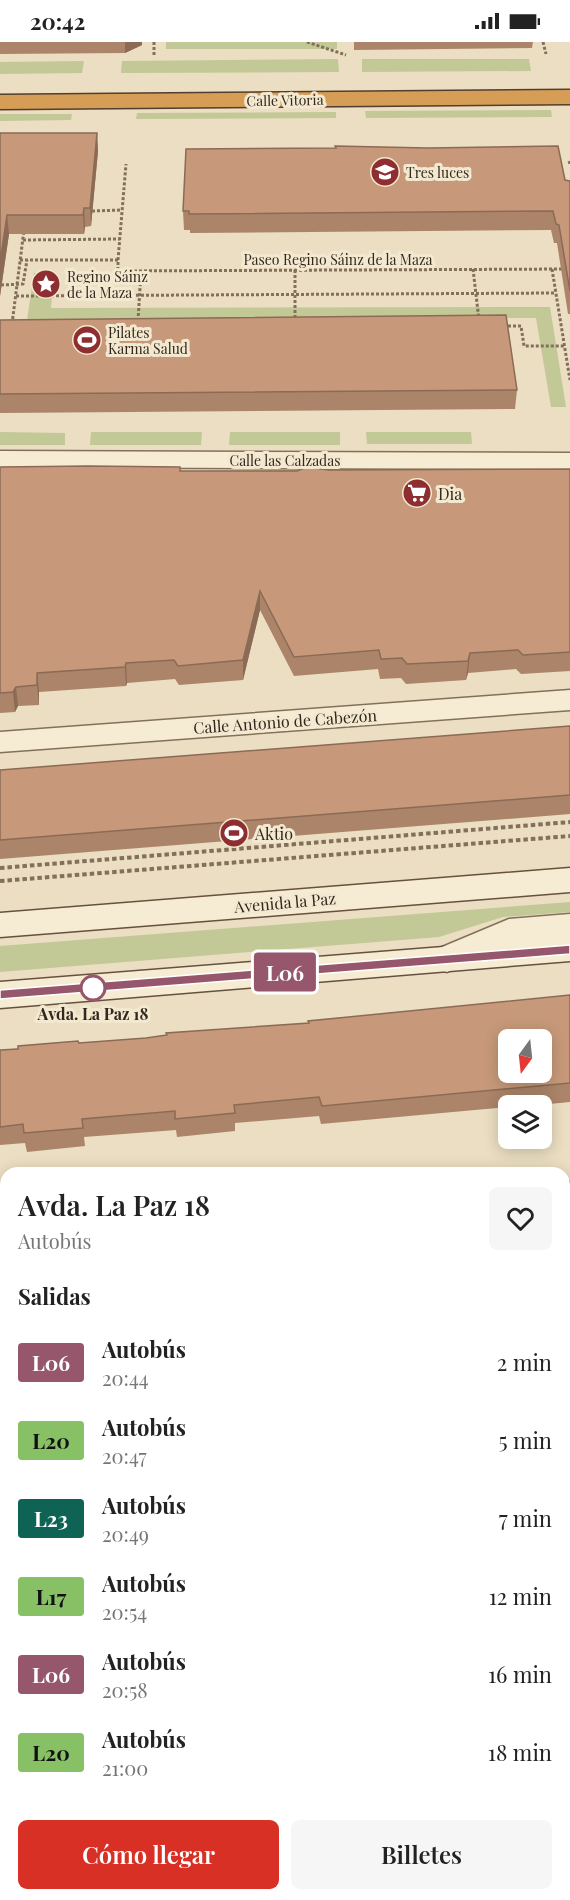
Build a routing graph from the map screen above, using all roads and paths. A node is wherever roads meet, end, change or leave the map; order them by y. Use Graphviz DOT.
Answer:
graph roads {
  1 [pos="154,42"];
  2 [pos="307,42"];
  3 [pos="543,42"];
  4 [pos="546,54"];
  5 [pos="346,55"];
  6 [pos="154,56"];
  7 [pos="570,97"];
  8 [pos="0,102"];
  9 [pos="126,164"];
  10 [pos="93,210"];
  11 [pos="122,210"];
  12 [pos="25,220"];
  13 [pos="23,240"];
  14 [pos="120,240"];
  15 [pos="20,260"];
  16 [pos="27,260"];
  17 [pos="118,260"];
  18 [pos="473,269"];
  19 [pos="552,269"];
  20 [pos="570,269"];
  21 [pos="295,270"];
  22 [pos="141,271"];
  23 [pos="1,285"];
  24 [pos="17,285"];
  25 [pos="556,293"];
  26 [pos="295,294"];
  27 [pos="476,294"];
  28 [pos="140,295"];
  29 [pos="16,296"];
  30 [pos="296,327"];
  31 [pos="479,327"];
  32 [pos="500,327"];
  33 [pos="12,328"];
  34 [pos="138,328"];
  35 [pos="564,346"];
  36 [pos="570,375"];
  37 [pos="570,380"];
  38 [pos="0,459"];
  39 [pos="570,461"];
  40 [pos="570,700"];
  41 [pos="0,742"];
  42 [pos="570,822"];
  43 [pos="570,836"];
  44 [pos="0,868"];
  45 [pos="570,880"];
  46 [pos="0,881"];
  47 [pos="0,925"];
  48 [pos="570,926"];
  49 [pos="570,949"];
  50 [pos="447,959"];
  51 [pos="0,995"];
  1 -- 6 [label="path"];
  2 -- 5 [label="path"];
  3 -- 4 [label="path"];
  7 -- 8 [label="highway, Calle Vitoria"];
  9 -- 11 [label="path"];
  10 -- 11 [label="path"];
  11 -- 14 [label="path"];
  12 -- 13 [label="path"];
  13 -- 14 [label="path"];
  13 -- 15 [label="path"];
  14 -- 17 [label="path"];
  15 -- 16 [label="path"];
  15 -- 24 [label="path"];
  16 -- 17 [label="path"];
  16 -- 24 [label="path"];
  17 -- 22 [label="path, Paseo Regino Sáinz de la Maza"];
  18 -- 19 [label="path, Paseo Regino Sáinz de la Maza"];
  18 -- 21 [label="path, Paseo Regino Sáinz de la Maza"];
  18 -- 27 [label="path"];
  19 -- 20 [label="path, Paseo Regino Sáinz de la Maza"];
  19 -- 25 [label="path"];
  21 -- 22 [label="path, Paseo Regino Sáinz de la Maza"];
  21 -- 26 [label="path"];
  22 -- 28 [label="path"];
  23 -- 24 [label="path"];
  24 -- 29 [label="path"];
  25 -- 27 [label="path"];
  25 -- 35 [label="path"];
  26 -- 27 [label="path"];
  26 -- 28 [label="path"];
  26 -- 30 [label="path"];
  27 -- 31 [label="path"];
  28 -- 29 [label="path"];
  28 -- 34 [label="path"];
  29 -- 33 [label="path"];
  32 -- 35 [label="path"];
  35 -- 36 [label="path"];
  36 -- 37 [label="path"];
  38 -- 39 [label="street, Calle las Calzadas"];
  40 -- 41 [label="street, Calle Antonio de Cabezón"];
  42 -- 44 [label="path"];
  43 -- 46 [label="path"];
  45 -- 47 [label="street, Avenida la Paz"];
  48 -- 50 [label="street"];
  49 -- 50 [label="street"];
  50 -- 51 [label="street"];
}
